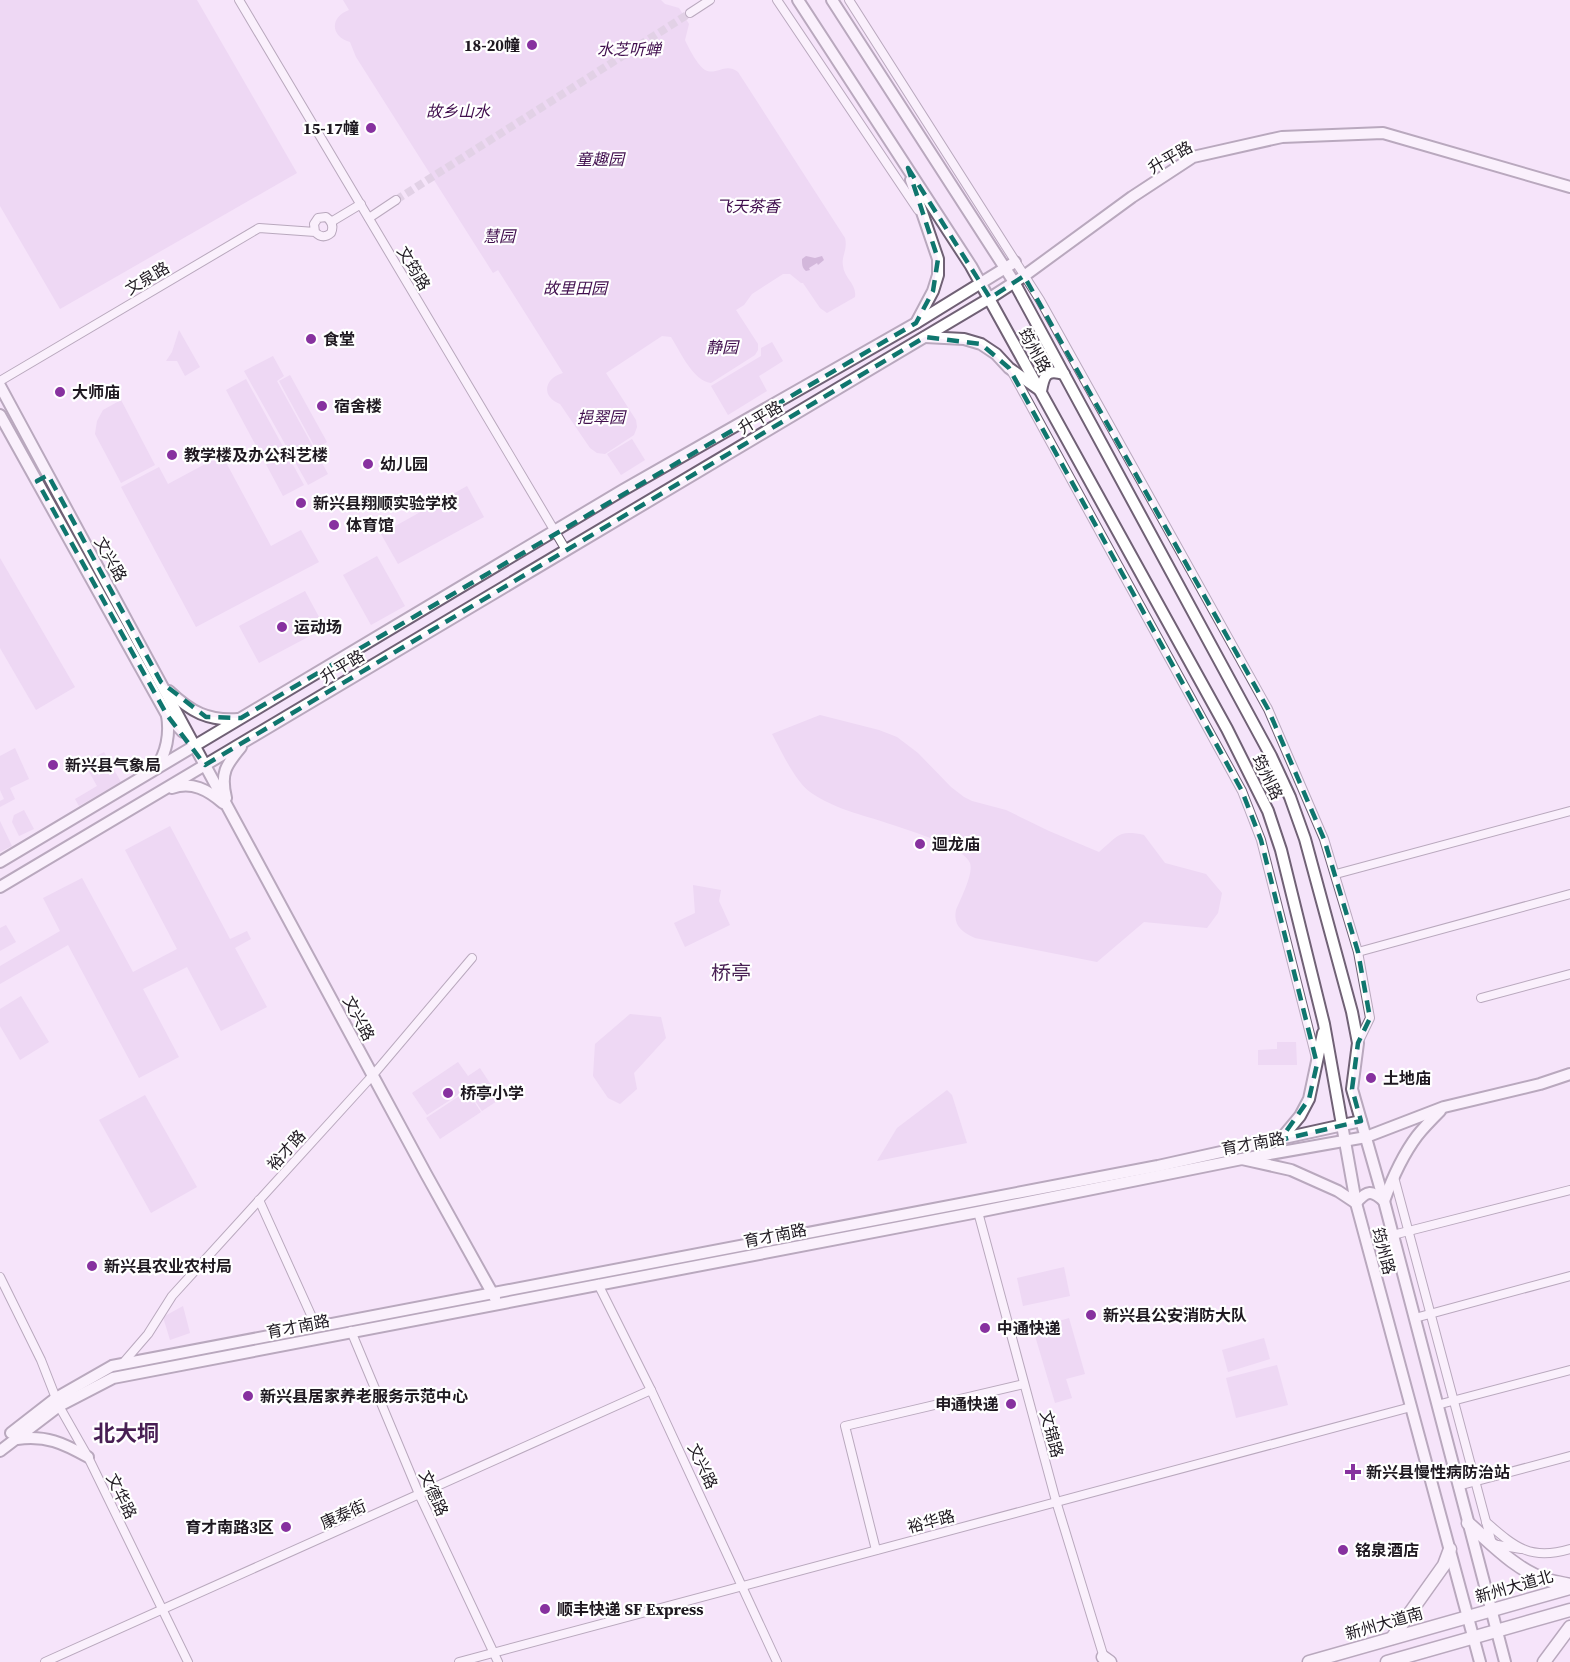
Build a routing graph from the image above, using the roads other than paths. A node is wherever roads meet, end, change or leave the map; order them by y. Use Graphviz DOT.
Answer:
graph roads {
  1 [pos="239,0"];
  2 [pos="710,0"];
  3 [pos="777,0"];
  4 [pos="798,0"];
  5 [pos="832,0"];
  6 [pos="849,0"];
  7 [pos="690,12"];
  8 [pos="908,168"];
  9 [pos="1570,187"];
  10 [pos="396,200"];
  11 [pos="361,204"];
  12 [pos="922,216"];
  13 [pos="369,218"];
  14 [pos="331,222"];
  15 [pos="315,232"];
  16 [pos="1015,262"];
  17 [pos="1005,268"];
  18 [pos="1024,276"];
  19 [pos="1014,282"];
  20 [pos="981,284"];
  21 [pos="990,298"];
  22 [pos="916,323"];
  23 [pos="925,337"];
  24 [pos="1010,368"];
  25 [pos="1064,374"];
  26 [pos="0,381"];
  27 [pos="0,386"];
  28 [pos="1041,391"];
  29 [pos="0,415"];
  30 [pos="48,475"];
  31 [pos="37,481"];
  32 [pos="555,531"];
  33 [pos="566,550"];
  34 [pos="160,682"];
  35 [pos="167,714"];
  36 [pos="241,718"];
  37 [pos="248,739"];
  38 [pos="195,746"];
  39 [pos="205,765"];
  40 [pos="150,773"];
  41 [pos="157,794"];
  42 [pos="229,810"];
  43 [pos="1570,811"];
  44 [pos="0,862"];
  45 [pos="1336,874"];
  46 [pos="0,887"];
  47 [pos="1570,894"];
  48 [pos="1358,952"];
  49 [pos="472,958"];
  50 [pos="1570,974"];
  51 [pos="1481,998"];
  52 [pos="1324,1024"];
  53 [pos="1358,1043"];
  54 [pos="1317,1064"];
  55 [pos="1570,1074"];
  56 [pos="373,1075"];
  57 [pos="1444,1107"];
  58 [pos="1361,1122"];
  59 [pos="1342,1126"];
  60 [pos="1366,1137"];
  61 [pos="1280,1140"];
  62 [pos="1345,1141"];
  63 [pos="1242,1160"];
  64 [pos="1394,1175"];
  65 [pos="1570,1190"];
  66 [pos="259,1200"];
  67 [pos="1384,1202"];
  68 [pos="1356,1203"];
  69 [pos="978,1212"];
  70 [pos="1408,1231"];
  71 [pos="1393,1235"];
  72 [pos="1570,1276"];
  73 [pos="0,1277"];
  74 [pos="598,1284"];
  75 [pos="492,1293"];
  76 [pos="498,1303"];
  77 [pos="1431,1314"];
  78 [pos="1415,1318"];
  79 [pos="316,1326"];
  80 [pos="351,1331"];
  81 [pos="123,1363"];
  82 [pos="1570,1370"];
  83 [pos="1024,1384"];
  84 [pos="651,1390"];
  85 [pos="1454,1401"];
  86 [pos="58,1402"];
  87 [pos="1437,1405"];
  88 [pos="1411,1407"];
  89 [pos="14,1440"];
  90 [pos="0,1442"];
  91 [pos="0,1451"];
  92 [pos="88,1456"];
  93 [pos="1570,1456"];
  94 [pos="1475,1482"];
  95 [pos="1458,1486"];
  96 [pos="419,1494"];
  97 [pos="1056,1501"];
  98 [pos="1486,1522"];
  99 [pos="1468,1523"];
  100 [pos="1492,1544"];
  101 [pos="1450,1549"];
  102 [pos="1521,1549"];
  103 [pos="1570,1549"];
  104 [pos="876,1550"];
  105 [pos="742,1586"];
  106 [pos="1570,1586"];
  107 [pos="163,1609"];
  108 [pos="1491,1610"];
  109 [pos="1570,1610"];
  110 [pos="1468,1617"];
  111 [pos="1570,1627"];
  112 [pos="1497,1631"];
  113 [pos="1392,1638"];
  114 [pos="1473,1638"];
  115 [pos="1565,1639"];
  116 [pos="494,1652"];
  117 [pos="1106,1660"];
  118 [pos="45,1662"];
  119 [pos="188,1662"];
  120 [pos="459,1662"];
  121 [pos="498,1662"];
  122 [pos="777,1662"];
  123 [pos="1309,1662"];
  124 [pos="1391,1662"];
  125 [pos="1480,1662"];
  126 [pos="1505,1662"];
  127 [pos="1544,1662"];
  1 -- 11 [label="street, 文筠路"];
  2 -- 7 [label="street"];
  3 -- 12 [label="street"];
  4 -- 8 [label="street, 筠州路"];
  5 -- 17 [label="street, 筠州路"];
  6 -- 16 [label="street"];
  8 -- 12 [label="street"];
  8 -- 20 [label="street, 筠州路"];
  9 -- 18 [label="street, 升平路"];
  10 -- 13 [label="street"];
  11 -- 13 [label="street, 文筠路"];
  11 -- 14 [label="street"];
  12 -- 22 [label="street"];
  13 -- 32 [label="street, 文筠路"];
  14 -- 15 [label="street"];
  14 -- 15 [label="street"];
  15 -- 26 [label="street, 文泉路"];
  16 -- 17 [label="street, 升平路"];
  16 -- 18 [label="street"];
  17 -- 19 [label="street, 筠州路"];
  17 -- 20 [label="street, 升平路"];
  18 -- 19 [label="street, 升平路"];
  18 -- 45 [label="street"];
  19 -- 21 [label="street, 升平路"];
  19 -- 25 [label="street, 筠州路"];
  20 -- 21 [label="street, 筠州路"];
  20 -- 22 [label="street, 升平路"];
  21 -- 23 [label="street, 升平路"];
  21 -- 28 [label="street, 筠州路"];
  22 -- 32 [label="street, 升平路"];
  23 -- 24 [label="street"];
  23 -- 33 [label="street, 升平路"];
  24 -- 28 [label="street"];
  24 -- 54 [label="street"];
  25 -- 28 [label="street"];
  25 -- 53 [label="street, 筠州路"];
  27 -- 30 [label="street, 文兴路"];
  28 -- 52 [label="street, 筠州路"];
  29 -- 31 [label="street, 文兴路"];
  30 -- 31 [label="street"];
  30 -- 34 [label="street, 文兴路"];
  31 -- 35 [label="street, 文兴路"];
  32 -- 33 [label="street, 文筠路"];
  32 -- 36 [label="street, 升平路"];
  33 -- 37 [label="street, 升平路"];
  34 -- 36 [label="street"];
  34 -- 38 [label="street, 文兴路"];
  35 -- 38 [label="street, 文兴路"];
  35 -- 40 [label="street"];
  36 -- 38 [label="street, 升平路"];
  37 -- 39 [label="street, 升平路"];
  37 -- 42 [label="street"];
  38 -- 39 [label="street, 文兴路"];
  38 -- 40 [label="street, 升平路"];
  39 -- 41 [label="street, 升平路"];
  39 -- 42 [label="street, 文兴路"];
  40 -- 44 [label="street, 升平路"];
  41 -- 42 [label="street"];
  41 -- 46 [label="street, 升平路"];
  42 -- 56 [label="street, 文兴路"];
  43 -- 45 [label="street"];
  45 -- 48 [label="street"];
  47 -- 48 [label="street"];
  48 -- 53 [label="street"];
  49 -- 56 [label="street, 裕才路"];
  50 -- 51 [label="street"];
  52 -- 54 [label="street"];
  52 -- 59 [label="street, 筠州路"];
  53 -- 58 [label="street, 筠州路"];
  54 -- 61 [label="street"];
  55 -- 57 [label="street, 育才南路"];
  56 -- 66 [label="street, 裕才路"];
  56 -- 75 [label="street, 文兴路"];
  57 -- 60 [label="street, 育才南路"];
  57 -- 64 [label="street"];
  58 -- 59 [label="street, 育才南路"];
  58 -- 60 [label="street, 筠州路"];
  59 -- 61 [label="street, 育才南路"];
  59 -- 62 [label="street, 筠州路"];
  60 -- 62 [label="street, 育才南路"];
  60 -- 67 [label="street, 筠州路"];
  61 -- 75 [label="street, 育才南路"];
  62 -- 63 [label="street, 育才南路"];
  62 -- 68 [label="street, 筠州路"];
  63 -- 68 [label="street"];
  63 -- 69 [label="street, 育才南路"];
  64 -- 67 [label="street"];
  64 -- 70 [label="street"];
  65 -- 70 [label="street"];
  66 -- 79 [label="street"];
  66 -- 81 [label="street, 裕才路"];
  67 -- 68 [label="street"];
  67 -- 71 [label="street, 筠州路"];
  68 -- 88 [label="street, 筠州路"];
  69 -- 74 [label="street, 育才南路"];
  69 -- 83 [label="street, 文锦路"];
  70 -- 71 [label="street"];
  70 -- 77 [label="street"];
  71 -- 78 [label="street, 筠州路"];
  72 -- 77 [label="street"];
  73 -- 86 [label="street, 文华路"];
  74 -- 76 [label="street, 育才南路"];
  74 -- 84 [label="street, 文兴路"];
  75 -- 76 [label="street, 文兴路"];
  75 -- 79 [label="street, 育才南路"];
  76 -- 80 [label="street, 育才南路"];
  77 -- 78 [label="street"];
  77 -- 85 [label="street"];
  78 -- 87 [label="street, 筠州路"];
  79 -- 81 [label="street, 育才南路"];
  80 -- 86 [label="street, 育才南路"];
  80 -- 96 [label="street, 文德路"];
  81 -- 86 [label="street, 育才南路"];
  82 -- 85 [label="street"];
  83 -- 97 [label="street, 文锦路"];
  83 -- 104 [label="street"];
  84 -- 96 [label="street, 康泰街"];
  84 -- 105 [label="street, 文兴路"];
  85 -- 87 [label="street"];
  85 -- 94 [label="street"];
  86 -- 89 [label="street, 育才南路"];
  86 -- 90 [label="street, 育才南路"];
  86 -- 92 [label="street, 文华路"];
  87 -- 95 [label="street, 筠州路"];
  88 -- 97 [label="street, 裕华路"];
  88 -- 101 [label="street, 筠州路"];
  89 -- 91 [label="street, 育才南路"];
  89 -- 92 [label="street"];
  92 -- 107 [label="street, 文华路"];
  93 -- 94 [label="street"];
  94 -- 95 [label="street"];
  94 -- 98 [label="street"];
  95 -- 99 [label="street, 筠州路"];
  96 -- 107 [label="street, 康泰街"];
  96 -- 116 [label="street, 文德路"];
  97 -- 104 [label="street, 裕华路"];
  97 -- 117 [label="street, 文锦路"];
  98 -- 100 [label="street"];
  98 -- 102 [label="street"];
  99 -- 100 [label="main road"];
  99 -- 108 [label="street, 筠州路"];
  100 -- 102 [label="street"];
  100 -- 106 [label="main road"];
  101 -- 110 [label="street, 筠州路"];
  101 -- 113 [label="main road"];
  102 -- 103 [label="street"];
  104 -- 105 [label="street, 裕华路"];
  105 -- 116 [label="street, 裕华路"];
  105 -- 122 [label="street, 文兴路"];
  106 -- 108 [label="main road, 新州大道北"];
  107 -- 118 [label="street, 康泰街"];
  107 -- 119 [label="street, 文华路"];
  108 -- 110 [label="main road, 新州大道北"];
  108 -- 112 [label="street, 筠州路"];
  109 -- 112 [label="main road"];
  110 -- 113 [label="main road, 新州大道南"];
  110 -- 114 [label="street, 筠州路"];
  111 -- 115 [label="main road"];
  112 -- 114 [label="main road"];
  112 -- 126 [label="street, 筠州路"];
  113 -- 123 [label="main road, 新州大道南"];
  114 -- 124 [label="main road"];
  114 -- 125 [label="street, 筠州路"];
  115 -- 127 [label="main road"];
  116 -- 120 [label="street, 裕华路"];
  116 -- 121 [label="street, 文德路"];
}
